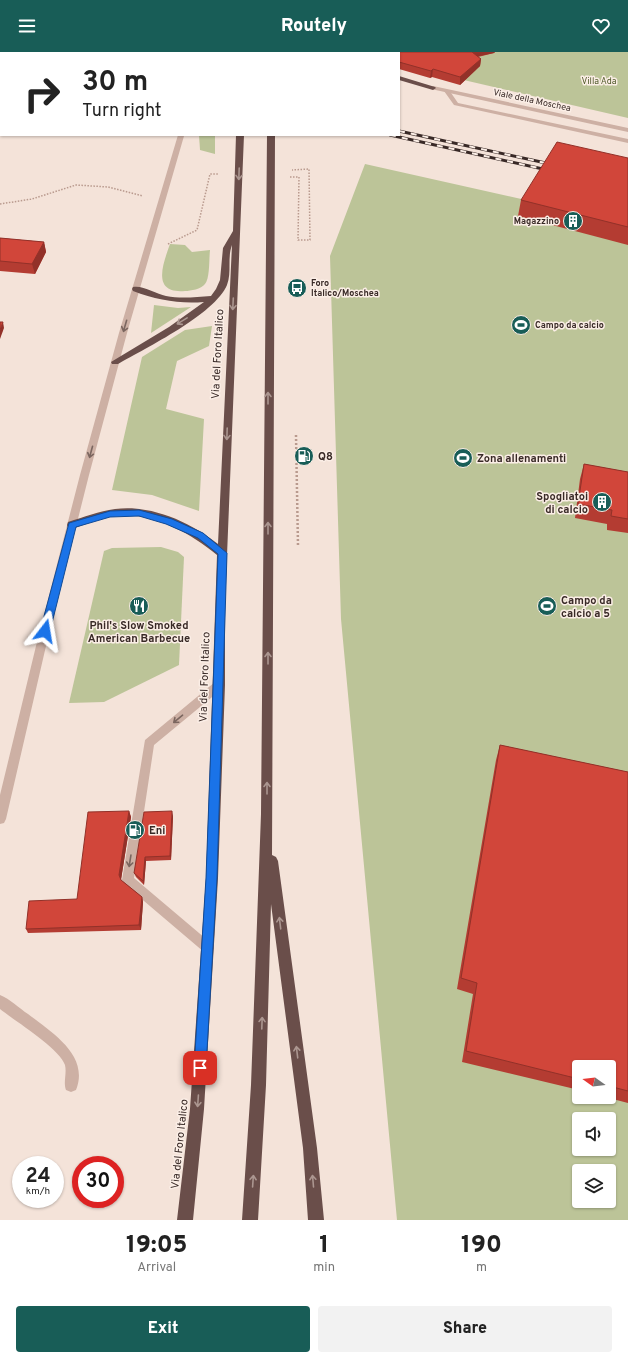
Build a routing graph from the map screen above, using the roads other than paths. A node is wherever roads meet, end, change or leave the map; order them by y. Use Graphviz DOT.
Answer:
graph roads {
  1 [pos="400,78"];
  2 [pos="400,84"];
  3 [pos="433,88"];
  4 [pos="447,91"];
  5 [pos="628,130"];
  6 [pos="182,136"];
  7 [pos="240,136"];
  8 [pos="271,136"];
  9 [pos="628,141"];
  10 [pos="237,229"];
  11 [pos="136,289"];
  12 [pos="214,298"];
  13 [pos="115,362"];
  14 [pos="72,525"];
  15 [pos="222,553"];
  16 [pos="219,685"];
  17 [pos="0,819"];
  18 [pos="267,827"];
  19 [pos="208,948"];
  20 [pos="0,1001"];
  21 [pos="72,1085"];
  22 [pos="185,1220"];
  23 [pos="250,1220"];
  24 [pos="316,1220"];
  1 -- 3 [label="highway"];
  2 -- 3 [label="highway"];
  3 -- 4 [label="street, Viale della Moschea"];
  4 -- 5 [label="street, Viale della Moschea"];
  4 -- 9 [label="street"];
  6 -- 11 [label="street"];
  7 -- 10 [label="highway, Via del Foro Italico, one-way"];
  18 -- 8 [label="highway, one-way"];
  10 -- 12 [label="highway"];
  10 -- 15 [label="highway, Via del Foro Italico, one-way"];
  11 -- 12 [label="highway"];
  11 -- 13 [label="street, one-way"];
  12 -- 13 [label="highway, one-way"];
  13 -- 14 [label="street, one-way"];
  14 -- 15 [label="highway"];
  14 -- 17 [label="street"];
  15 -- 16 [label="highway, Via del Foro Italico"];
  16 -- 19 [label="highway, Via del Foro Italico"];
  16 -- 19 [label="street, one-way"];
  23 -- 18 [label="highway, one-way"];
  24 -- 18 [label="highway, one-way"];
  19 -- 22 [label="highway, Via del Foro Italico, one-way"];
  20 -- 21 [label="street"];
}
